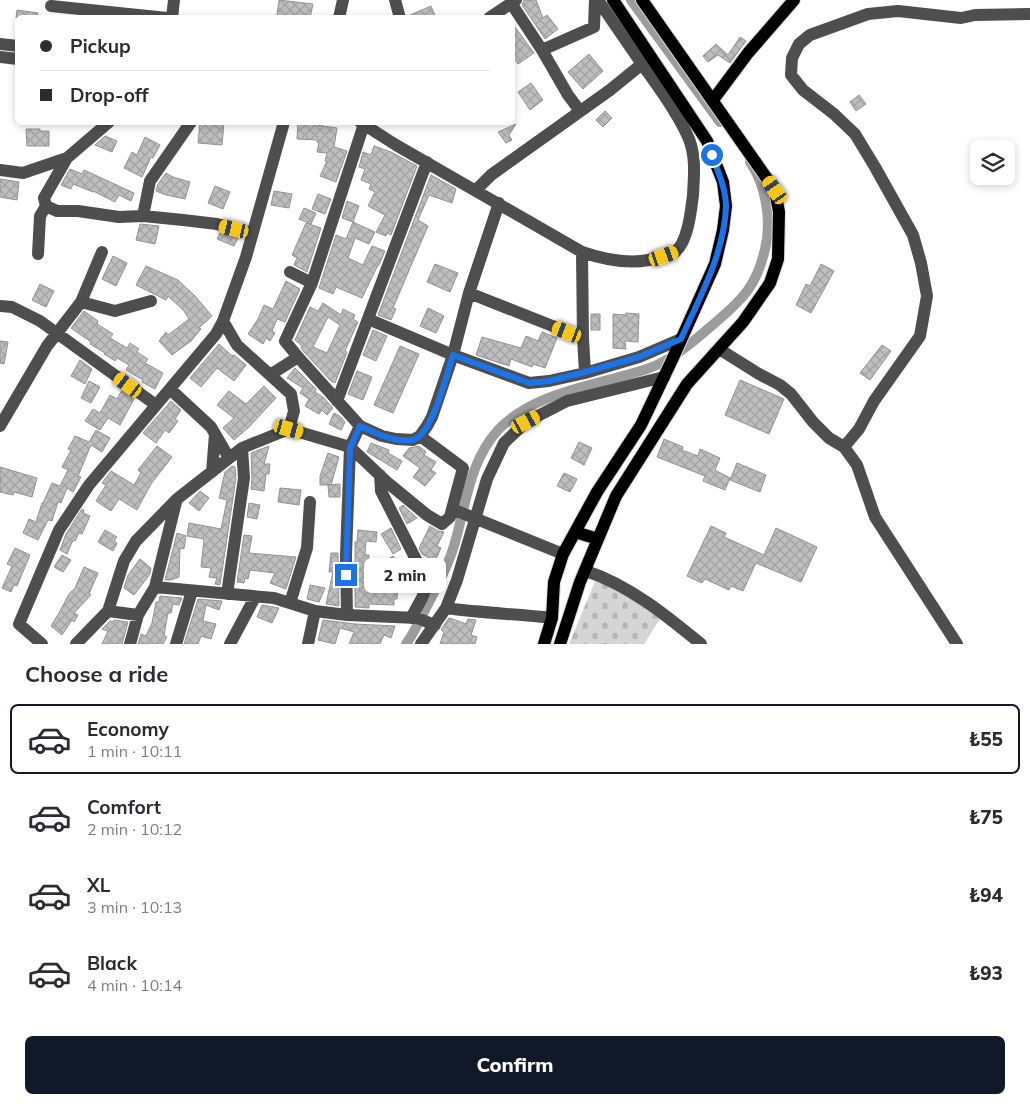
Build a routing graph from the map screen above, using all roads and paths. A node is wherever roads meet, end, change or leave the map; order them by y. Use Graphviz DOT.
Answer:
graph roads {
  1 [pos="174,0"];
  2 [pos="343,0"];
  3 [pos="395,0"];
  4 [pos="596,0"];
  5 [pos="613,0"];
  6 [pos="642,0"];
  7 [pos="794,0"];
  8 [pos="514,1"];
  9 [pos="80,4"];
  10 [pos="51,6"];
  11 [pos="1030,14"];
  12 [pos="148,15"];
  13 [pos="172,15"];
  14 [pos="339,15"];
  15 [pos="399,15"];
  16 [pos="493,15"];
  17 [pos="0,44"];
  18 [pos="15,46"];
  19 [pos="542,50"];
  20 [pos="0,57"];
  21 [pos="15,59"];
  22 [pos="642,64"];
  23 [pos="712,100"];
  24 [pos="580,111"];
  25 [pos="106,125"];
  26 [pos="189,125"];
  27 [pos="283,125"];
  28 [pos="361,125"];
  29 [pos="365,125"];
  30 [pos="67,158"];
  31 [pos="427,162"];
  32 [pos="0,170"];
  33 [pos="476,190"];
  34 [pos="499,203"];
  35 [pos="46,206"];
  36 [pos="143,216"];
  37 [pos="252,233"];
  38 [pos="102,252"];
  39 [pos="582,252"];
  40 [pos="38,254"];
  41 [pos="290,272"];
  42 [pos="312,283"];
  43 [pos="469,293"];
  44 [pos="151,300"];
  45 [pos="81,302"];
  46 [pos="0,306"];
  47 [pos="368,319"];
  48 [pos="223,321"];
  49 [pos="56,334"];
  50 [pos="583,338"];
  51 [pos="680,341"];
  52 [pos="719,348"];
  53 [pos="453,355"];
  54 [pos="298,357"];
  55 [pos="585,372"];
  56 [pos="270,375"];
  57 [pos="664,377"];
  58 [pos="170,389"];
  59 [pos="337,401"];
  60 [pos="156,405"];
  61 [pos="0,426"];
  62 [pos="360,426"];
  63 [pos="289,429"];
  64 [pos="215,434"];
  65 [pos="420,436"];
  66 [pos="844,447"];
  67 [pos="242,448"];
  68 [pos="350,448"];
  69 [pos="229,458"];
  70 [pos="212,472"];
  71 [pos="380,475"];
  72 [pos="177,499"];
  73 [pos="310,502"];
  74 [pos="462,513"];
  75 [pos="575,532"];
  76 [pos="598,539"];
  77 [pos="563,554"];
  78 [pos="586,571"];
  79 [pos="155,587"];
  80 [pos="192,591"];
  81 [pos="227,594"];
  82 [pos="255,596"];
  83 [pos="290,603"];
  84 [pos="446,608"];
  85 [pos="108,611"];
  86 [pos="315,611"];
  87 [pos="138,615"];
  88 [pos="346,615"];
  89 [pos="552,618"];
  90 [pos="422,621"];
  91 [pos="42,644"];
  92 [pos="76,644"];
  93 [pos="130,644"];
  94 [pos="176,644"];
  95 [pos="230,644"];
  96 [pos="308,644"];
  97 [pos="421,644"];
  98 [pos="544,644"];
  99 [pos="560,644"];
  100 [pos="701,644"];
  101 [pos="957,644"];
  1 -- 13 [label="street"];
  2 -- 14 [label="street"];
  3 -- 15 [label="street"];
  4 -- 19 [label="street"];
  4 -- 22 [label="street"];
  5 -- 51 [label="main road"];
  6 -- 23 [label="main road"];
  7 -- 23 [label="main road"];
  8 -- 16 [label="street"];
  8 -- 19 [label="street"];
  9 -- 10 [label="street"];
  9 -- 12 [label="street"];
  11 -- 66 [label="street"];
  17 -- 18 [label="street"];
  19 -- 24 [label="street"];
  20 -- 21 [label="street"];
  22 -- 24 [label="street"];
  22 -- 39 [label="street"];
  23 -- 52 [label="main road"];
  24 -- 33 [label="street"];
  25 -- 30 [label="street"];
  26 -- 36 [label="street"];
  27 -- 37 [label="street"];
  28 -- 42 [label="street"];
  29 -- 31 [label="street"];
  30 -- 32 [label="street"];
  30 -- 35 [label="street"];
  31 -- 33 [label="street"];
  31 -- 47 [label="street"];
  33 -- 34 [label="street"];
  34 -- 39 [label="street"];
  34 -- 43 [label="street"];
  35 -- 36 [label="street"];
  35 -- 40 [label="street"];
  36 -- 37 [label="street"];
  37 -- 48 [label="street"];
  38 -- 45 [label="street"];
  39 -- 50 [label="street"];
  41 -- 42 [label="street"];
  42 -- 54 [label="street"];
  43 -- 50 [label="street"];
  43 -- 53 [label="street"];
  44 -- 45 [label="street"];
  45 -- 49 [label="street"];
  46 -- 49 [label="street"];
  47 -- 53 [label="street"];
  47 -- 59 [label="street"];
  48 -- 56 [label="street"];
  48 -- 58 [label="street"];
  49 -- 60 [label="street"];
  49 -- 61 [label="street"];
  50 -- 55 [label="street"];
  51 -- 55 [label="street"];
  51 -- 57 [label="main road"];
  52 -- 66 [label="street"];
  52 -- 76 [label="main road"];
  53 -- 55 [label="street"];
  53 -- 65 [label="street"];
  54 -- 56 [label="street"];
  54 -- 59 [label="street"];
  56 -- 63 [label="street"];
  57 -- 74 [label="street"];
  57 -- 75 [label="main road"];
  58 -- 60 [label="street"];
  58 -- 64 [label="street"];
  59 -- 62 [label="street"];
  60 -- 91 [label="street"];
  62 -- 65 [label="street"];
  62 -- 68 [label="street"];
  63 -- 67 [label="street"];
  63 -- 68 [label="street"];
  64 -- 69 [label="street"];
  64 -- 70 [label="street"];
  65 -- 74 [label="street"];
  66 -- 101 [label="street"];
  67 -- 69 [label="street"];
  67 -- 81 [label="street"];
  68 -- 71 [label="street"];
  68 -- 88 [label="street"];
  69 -- 70 [label="street"];
  70 -- 72 [label="street"];
  71 -- 74 [label="street"];
  71 -- 90 [label="street"];
  72 -- 79 [label="street"];
  72 -- 85 [label="street"];
  73 -- 83 [label="street"];
  74 -- 77 [label="street"];
  74 -- 84 [label="street"];
  75 -- 76 [label="main road"];
  75 -- 77 [label="main road"];
  76 -- 78 [label="main road"];
  77 -- 89 [label="main road"];
  78 -- 99 [label="main road"];
  78 -- 100 [label="street"];
  79 -- 80 [label="street"];
  79 -- 87 [label="street"];
  80 -- 81 [label="street"];
  80 -- 94 [label="street"];
  81 -- 82 [label="street"];
  82 -- 83 [label="street"];
  82 -- 95 [label="street"];
  83 -- 86 [label="street"];
  84 -- 89 [label="street"];
  84 -- 90 [label="street"];
  85 -- 87 [label="street"];
  85 -- 92 [label="street"];
  86 -- 88 [label="street"];
  86 -- 96 [label="street"];
  87 -- 93 [label="street"];
  88 -- 90 [label="street"];
  89 -- 98 [label="main road"];
  90 -- 97 [label="street"];
}
